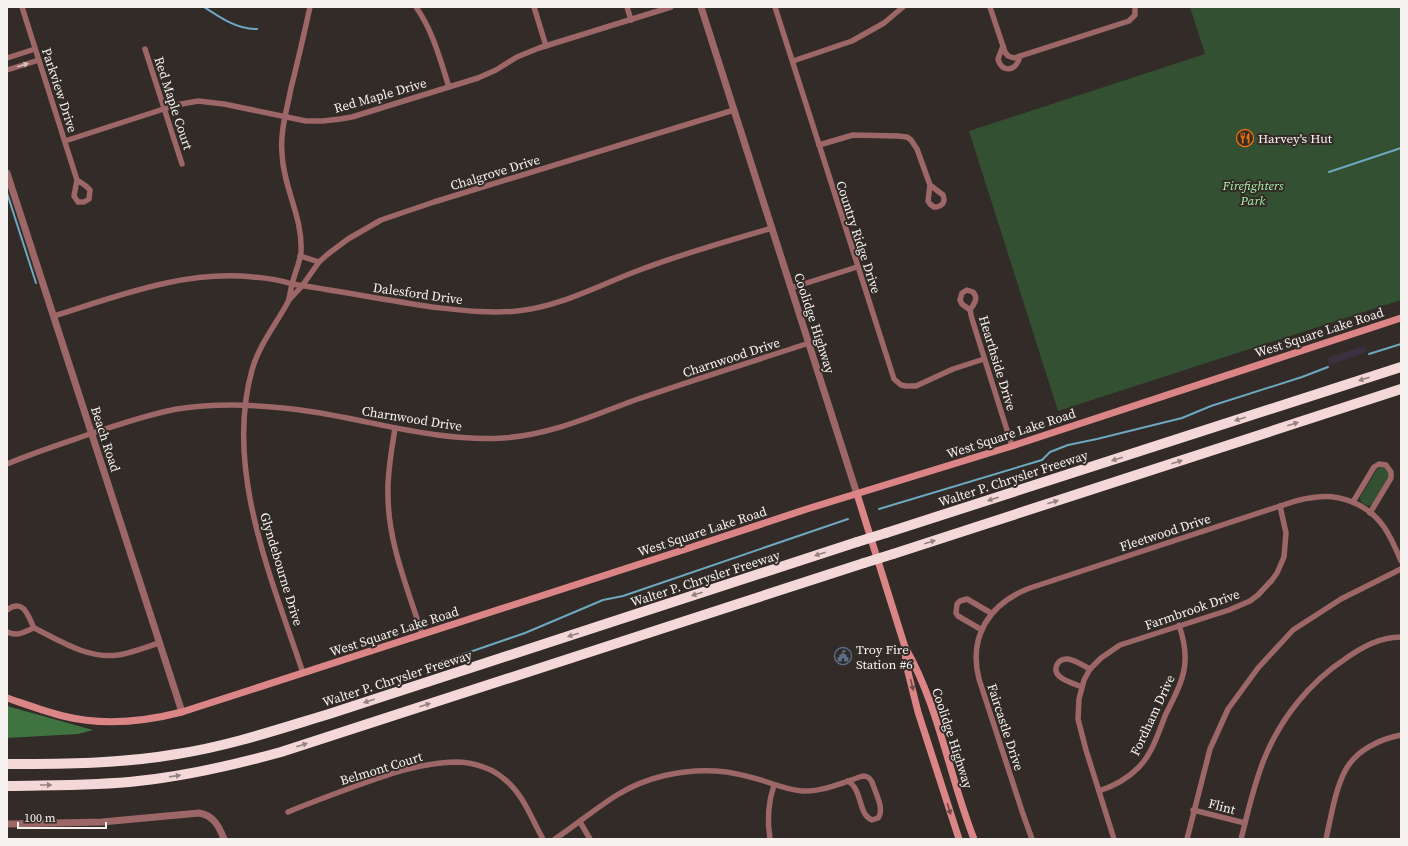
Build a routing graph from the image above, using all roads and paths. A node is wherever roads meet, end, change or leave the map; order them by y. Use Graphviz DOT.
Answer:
graph roads {
  1 [pos="22,7"];
  2 [pos="310,7"];
  3 [pos="416,7"];
  4 [pos="534,7"];
  5 [pos="627,7"];
  6 [pos="671,7"];
  7 [pos="702,7"];
  8 [pos="775,7"];
  9 [pos="903,7"];
  10 [pos="990,7"];
  11 [pos="1135,7"];
  12 [pos="631,20"];
  13 [pos="546,46"];
  14 [pos="1003,46"];
  15 [pos="35,49"];
  16 [pos="145,49"];
  17 [pos="1020,56"];
  18 [pos="7,58"];
  19 [pos="39,60"];
  20 [pos="793,61"];
  21 [pos="7,70"];
  22 [pos="449,87"];
  23 [pos="165,109"];
  24 [pos="734,110"];
  25 [pos="285,117"];
  26 [pos="65,141"];
  27 [pos="818,145"];
  28 [pos="182,164"];
  29 [pos="7,173"];
  30 [pos="77,180"];
  31 [pos="8,182"];
  32 [pos="930,185"];
  33 [pos="772,228"];
  34 [pos="300,256"];
  35 [pos="319,262"];
  36 [pos="857,267"];
  37 [pos="292,284"];
  38 [pos="302,286"];
  39 [pos="791,288"];
  40 [pos="289,300"];
  41 [pos="970,310"];
  42 [pos="54,316"];
  43 [pos="1401,318"];
  44 [pos="809,343"];
  45 [pos="984,359"];
  46 [pos="1401,366"];
  47 [pos="1401,389"];
  48 [pos="245,405"];
  49 [pos="396,428"];
  50 [pos="92,433"];
  51 [pos="1012,446"];
  52 [pos="7,464"];
  53 [pos="857,494"];
  54 [pos="1353,502"];
  55 [pos="1280,506"];
  56 [pos="1370,513"];
  57 [pos="1401,561"];
  58 [pos="1401,569"];
  59 [pos="7,610"];
  60 [pos="992,613"];
  61 [pos="986,621"];
  62 [pos="1179,625"];
  63 [pos="34,628"];
  64 [pos="982,630"];
  65 [pos="7,632"];
  66 [pos="422,634"];
  67 [pos="1401,637"];
  68 [pos="159,643"];
  69 [pos="905,647"];
  70 [pos="1090,669"];
  71 [pos="303,673"];
  72 [pos="1082,687"];
  73 [pos="7,698"];
  74 [pos="182,712"];
  75 [pos="1401,735"];
  76 [pos="7,764"];
  77 [pos="848,781"];
  78 [pos="774,785"];
  79 [pos="7,786"];
  80 [pos="1099,791"];
  81 [pos="1194,810"];
  82 [pos="288,812"];
  83 [pos="580,822"];
  84 [pos="1245,823"];
  85 [pos="7,824"];
  86 [pos="224,839"];
  87 [pos="543,839"];
  88 [pos="556,839"];
  89 [pos="590,839"];
  90 [pos="770,839"];
  91 [pos="959,839"];
  92 [pos="974,839"];
  93 [pos="1032,839"];
  94 [pos="1114,839"];
  95 [pos="1187,839"];
  96 [pos="1240,839"];
  97 [pos="1326,839"];
  1 -- 15 [label="street, Parkview Drive"];
  2 -- 25 [label="street, Glyndebourne Drive"];
  3 -- 22 [label="street"];
  4 -- 13 [label="street"];
  5 -- 12 [label="street"];
  6 -- 12 [label="street, Red Maple Drive"];
  7 -- 24 [label="street, Coolidge Highway"];
  8 -- 20 [label="street, Country Ridge Drive"];
  9 -- 20 [label="street"];
  10 -- 14 [label="street"];
  11 -- 17 [label="street"];
  12 -- 13 [label="street, Red Maple Drive"];
  13 -- 22 [label="street, Red Maple Drive"];
  14 -- 17 [label="street"];
  14 -- 17 [label="street"];
  15 -- 18 [label="street"];
  15 -- 19 [label="street, Parkview Drive"];
  16 -- 23 [label="street, Red Maple Court"];
  21 -- 19 [label="street, one-way"];
  19 -- 26 [label="street, Parkview Drive"];
  20 -- 27 [label="street, Country Ridge Drive"];
  22 -- 25 [label="street, Red Maple Drive"];
  23 -- 25 [label="street, Red Maple Drive"];
  23 -- 26 [label="street, Red Maple Drive"];
  23 -- 28 [label="street, Red Maple Court"];
  24 -- 33 [label="street, Coolidge Highway"];
  24 -- 35 [label="street, Chalgrove Drive"];
  25 -- 34 [label="street, Glyndebourne Drive"];
  26 -- 30 [label="street, Parkview Drive"];
  27 -- 32 [label="street"];
  27 -- 36 [label="street, Country Ridge Drive"];
  29 -- 31 [label="street, Beach Road"];
  31 -- 42 [label="street, Beach Road"];
  33 -- 38 [label="street, Dalesford Drive"];
  33 -- 39 [label="street, Coolidge Highway"];
  34 -- 35 [label="street"];
  34 -- 37 [label="street, Glyndebourne Drive"];
  35 -- 38 [label="street, Chalgrove Drive"];
  36 -- 39 [label="street"];
  36 -- 45 [label="street, Country Ridge Drive"];
  37 -- 38 [label="street, Dalesford Drive"];
  37 -- 40 [label="street, Glyndebourne Drive"];
  37 -- 42 [label="street, Dalesford Drive"];
  38 -- 40 [label="street, Chalgrove Drive"];
  39 -- 44 [label="street, Coolidge Highway"];
  40 -- 48 [label="street, Glyndebourne Drive"];
  41 -- 45 [label="street, Hearthside Drive"];
  42 -- 50 [label="street, Beach Road"];
  43 -- 51 [label="main road, West Square Lake Road"];
  44 -- 49 [label="street, Charnwood Drive"];
  44 -- 53 [label="street, Coolidge Highway"];
  45 -- 51 [label="street, Hearthside Drive"];
  46 -- 76 [label="highway, Walter P. Chrysler Freeway, one-way, bridge"];
  79 -- 47 [label="highway, one-way, bridge"];
  48 -- 49 [label="street, Charnwood Drive"];
  48 -- 50 [label="street, Charnwood Drive"];
  48 -- 71 [label="street, Glyndebourne Drive"];
  49 -- 66 [label="street"];
  50 -- 52 [label="street, Charnwood Drive"];
  50 -- 68 [label="street, Beach Road"];
  51 -- 53 [label="main road, West Square Lake Road"];
  53 -- 66 [label="main road, West Square Lake Road"];
  53 -- 69 [label="main road, Coolidge Highway"];
  54 -- 55 [label="street, Fleetwood Drive"];
  54 -- 56 [label="street, Fleetwood Drive"];
  54 -- 56 [label="street"];
  55 -- 60 [label="street, Fleetwood Drive"];
  55 -- 62 [label="street, Farmbrook Drive"];
  56 -- 57 [label="street, Fleetwood Drive"];
  58 -- 81 [label="street"];
  59 -- 63 [label="street"];
  60 -- 61 [label="street, Fleetwood Drive"];
  60 -- 64 [label="street"];
  61 -- 64 [label="street, Faircastle Drive"];
  62 -- 70 [label="street, Farmbrook Drive"];
  62 -- 80 [label="street, Fordham Drive"];
  63 -- 65 [label="street"];
  63 -- 68 [label="street"];
  64 -- 93 [label="street, Faircastle Drive"];
  66 -- 71 [label="main road, West Square Lake Road"];
  67 -- 84 [label="street"];
  68 -- 74 [label="street, Beach Road"];
  69 -- 91 [label="main road, Coolidge Highway, one-way"];
  69 -- 92 [label="main road, Coolidge Highway"];
  70 -- 72 [label="street, Farmbrook Drive"];
  70 -- 72 [label="street"];
  71 -- 74 [label="main road, West Square Lake Road"];
  72 -- 80 [label="street, Farmbrook Drive"];
  73 -- 74 [label="main road, West Square Lake Road"];
  75 -- 97 [label="street"];
  77 -- 77 [label="street"];
  77 -- 78 [label="street"];
  78 -- 83 [label="street"];
  78 -- 90 [label="street"];
  80 -- 94 [label="street, Farmbrook Drive"];
  81 -- 84 [label="street, Flint"];
  81 -- 95 [label="street"];
  82 -- 87 [label="street, Belmont Court"];
  83 -- 88 [label="street"];
  83 -- 89 [label="street"];
  84 -- 96 [label="street"];
  85 -- 86 [label="street"];
}
